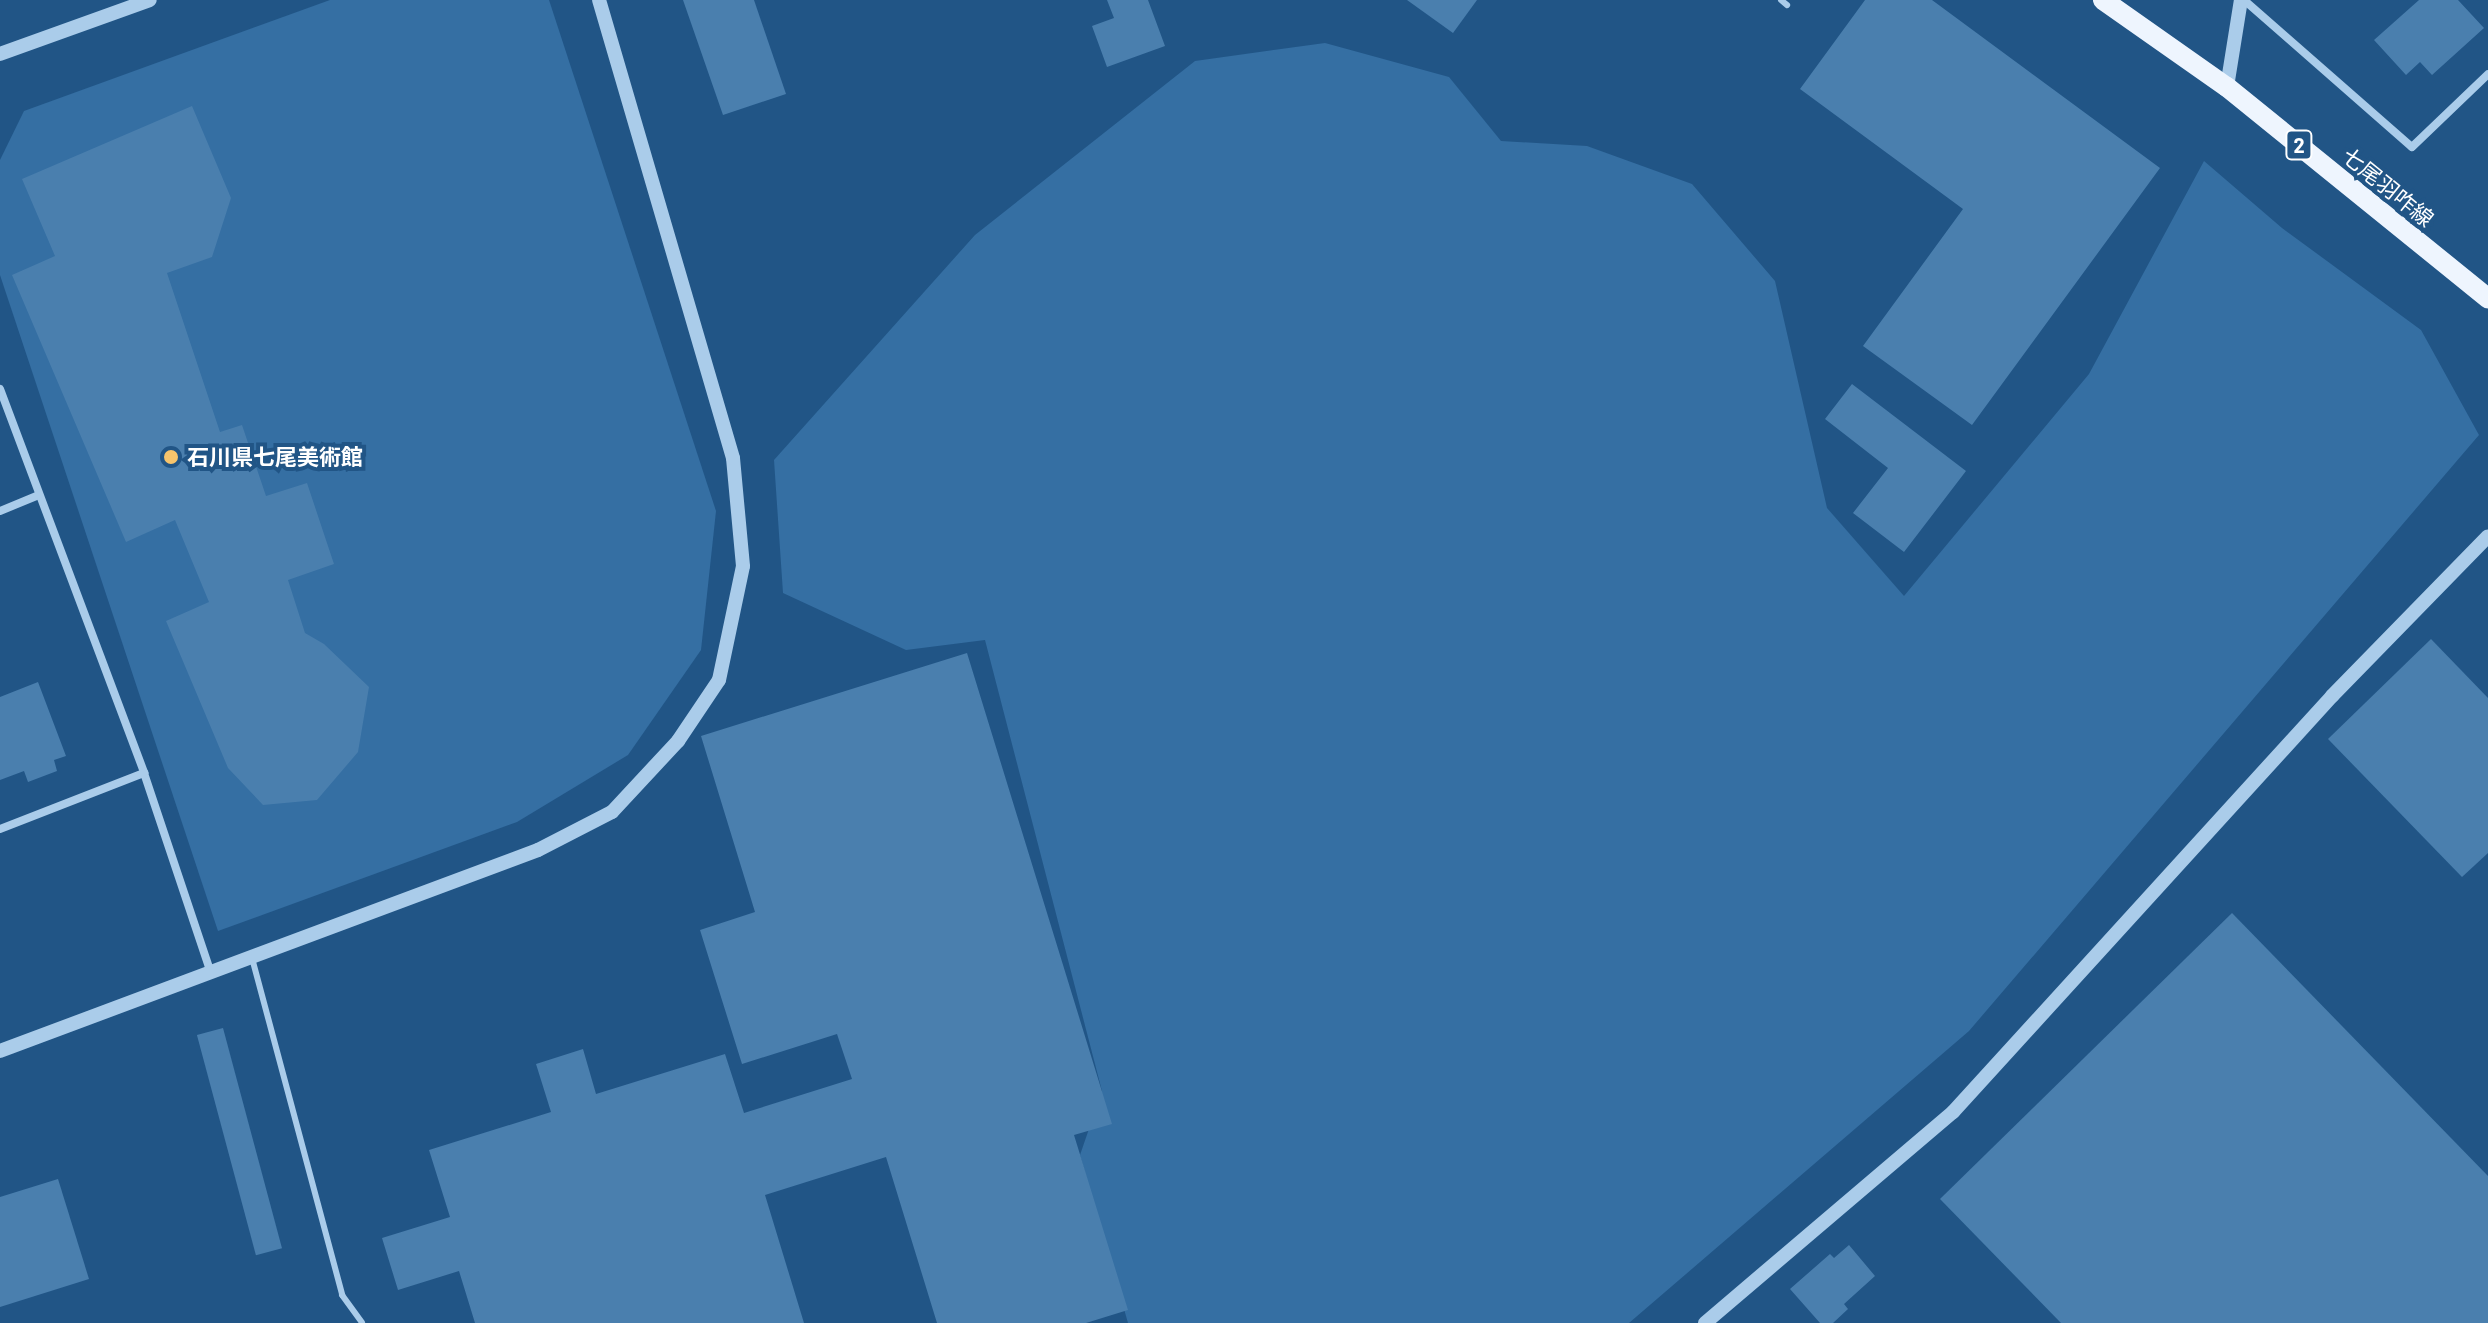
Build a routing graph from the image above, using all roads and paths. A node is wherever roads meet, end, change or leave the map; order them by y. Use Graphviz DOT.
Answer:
graph roads {
  1 [pos="150,0"];
  2 [pos="599,0"];
  3 [pos="2103,0"];
  4 [pos="2242,0"];
  5 [pos="0,54"];
  6 [pos="2488,74"];
  7 [pos="2227,87"];
  8 [pos="2488,298"];
  9 [pos="0,389"];
  10 [pos="39,495"];
  11 [pos="0,511"];
  12 [pos="2488,536"];
  13 [pos="144,773"];
  14 [pos="0,829"];
  15 [pos="251,955"];
  16 [pos="210,970"];
  17 [pos="0,1051"];
  18 [pos="362,1323"];
  19 [pos="1705,1323"];
  1 -- 5 [label="street"];
  2 -- 15 [label="street"];
  3 -- 7 [label="main road, 七尾羽咋線 / 2"];
  4 -- 6 [label="street"];
  4 -- 7 [label="street"];
  7 -- 8 [label="main road, 七尾羽咋線 / 2"];
  9 -- 10 [label="street"];
  10 -- 11 [label="street"];
  10 -- 13 [label="street"];
  12 -- 19 [label="street"];
  13 -- 14 [label="street"];
  13 -- 16 [label="street"];
  15 -- 16 [label="street"];
  15 -- 18 [label="lane"];
  16 -- 17 [label="street"];
}
